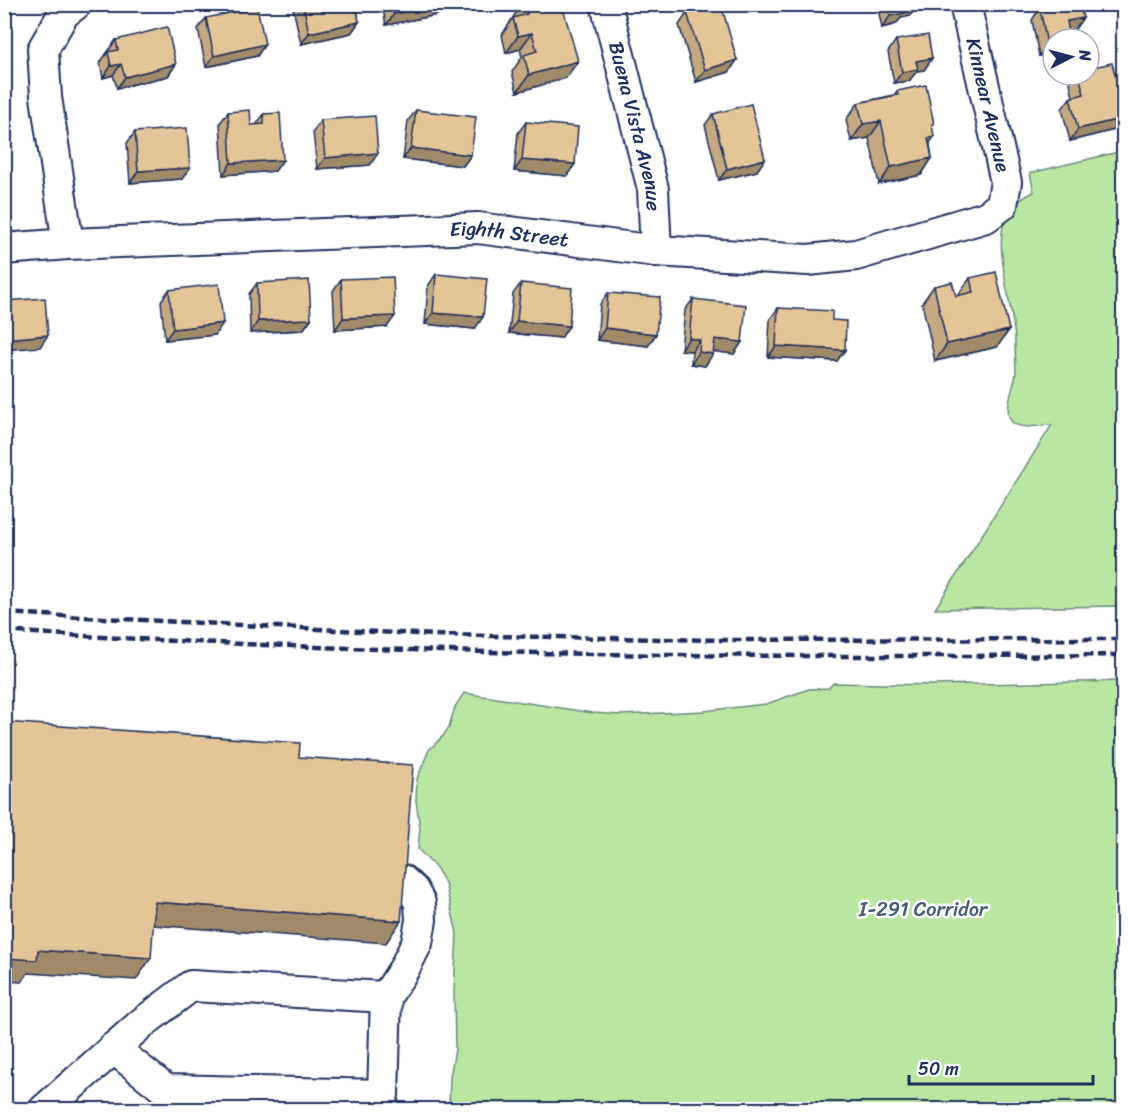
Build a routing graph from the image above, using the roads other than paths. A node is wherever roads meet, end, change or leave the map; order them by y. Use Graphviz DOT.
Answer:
graph roads {
  1 [pos="76,4"];
  2 [pos="606,4"];
  3 [pos="965,4"];
  4 [pos="1002,205"];
  5 [pos="68,244"];
  6 [pos="4,249"];
  7 [pos="656,251"];
  8 [pos="402,880"];
  9 [pos="386,997"];
  10 [pos="113,1048"];
  11 [pos="44,1110"];
  1 -- 5 [label="street"];
  2 -- 7 [label="street, Buena Vista Avenue"];
  3 -- 4 [label="street, Kinnear Avenue"];
  4 -- 7 [label="street, Eighth Street"];
  5 -- 6 [label="street, Eighth Street"];
  5 -- 7 [label="street, Eighth Street"];
  8 -- 9 [label="street"];
  9 -- 10 [label="street"];
  9 -- 10 [label="street"];
  10 -- 11 [label="street"];
}
